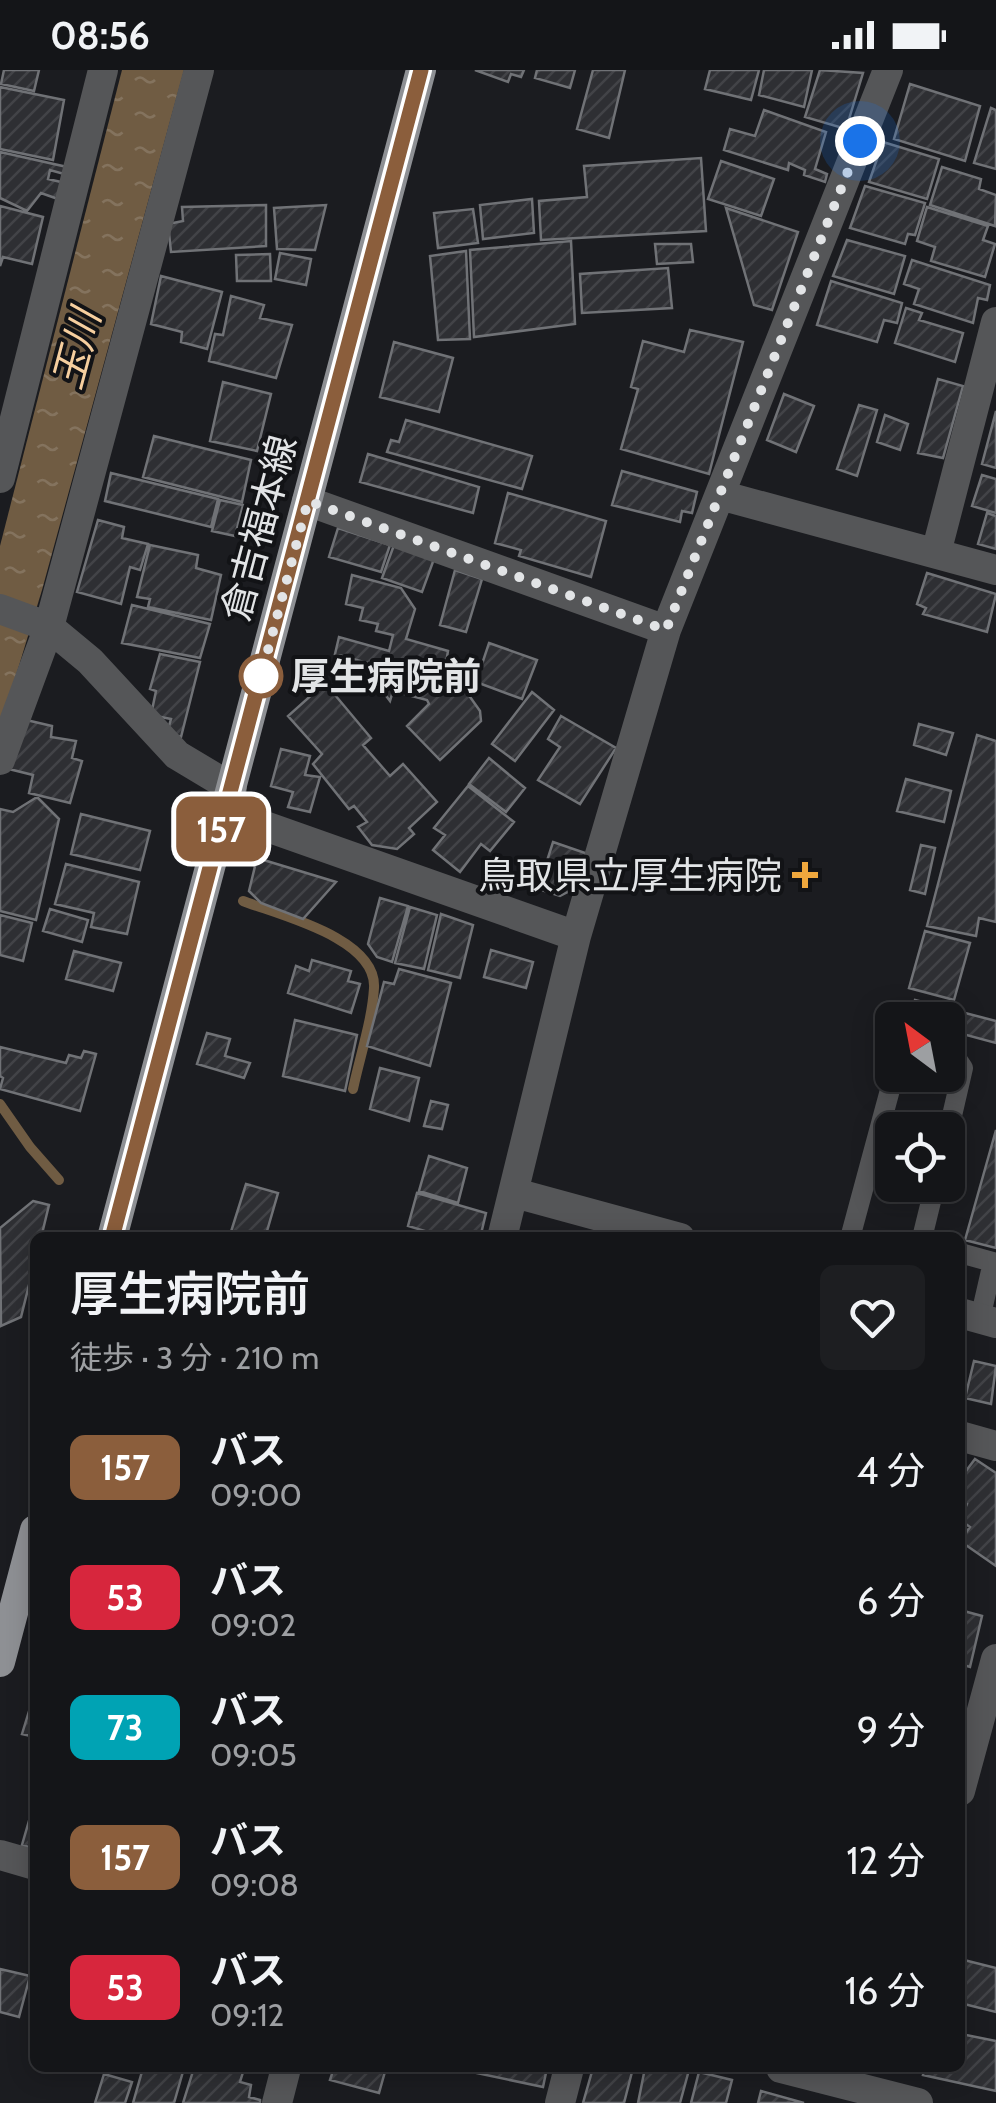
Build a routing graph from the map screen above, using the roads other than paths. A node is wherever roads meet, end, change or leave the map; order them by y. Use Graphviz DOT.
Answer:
graph roads {
  1 [pos="104,70"];
  2 [pos="199,70"];
  3 [pos="421,70"];
  4 [pos="888,70"];
  5 [pos="996,322"];
  6 [pos="0,478"];
  7 [pos="720,496"];
  8 [pos="308,501"];
  9 [pos="936,553"];
  10 [pos="996,570"];
  11 [pos="0,609"];
  12 [pos="49,627"];
  13 [pos="666,630"];
  14 [pos="0,760"];
  15 [pos="229,800"];
  16 [pos="576,936"];
  17 [pos="889,1092"];
  18 [pos="515,1193"];
  19 [pos="931,1202"];
  20 [pos="114,1232"];
  21 [pos="504,1232"];
  22 [pos="658,1232"];
  23 [pos="852,1232"];
  24 [pos="923,1232"];
  25 [pos="965,1254"];
  26 [pos="994,1262"];
  27 [pos="979,1318"];
  28 [pos="965,1437"];
  29 [pos="996,1446"];
  30 [pos="30,1549"];
  31 [pos="996,1660"];
  32 [pos="0,1662"];
  33 [pos="965,1773"];
  34 [pos="0,1855"];
  35 [pos="30,1864"];
  36 [pos="285,2072"];
  37 [pos="568,2072"];
  38 [pos="801,2072"];
  39 [pos="879,2088"];
  40 [pos="277,2103"];
  41 [pos="560,2103"];
  42 [pos="918,2103"];
  1 -- 6 [label="street"];
  2 -- 12 [label="street"];
  3 -- 8 [label="main road, 倉吉福本線"];
  4 -- 7 [label="street"];
  5 -- 9 [label="street"];
  7 -- 9 [label="street"];
  7 -- 13 [label="street"];
  8 -- 13 [label="street"];
  8 -- 15 [label="main road, 倉吉福本線"];
  9 -- 10 [label="street"];
  11 -- 12 [label="street"];
  12 -- 14 [label="street"];
  12 -- 15 [label="street"];
  13 -- 16 [label="street"];
  15 -- 16 [label="street"];
  15 -- 20 [label="main road, 倉吉福本線"];
  16 -- 18 [label="street"];
  17 -- 23 [label="lane"];
  18 -- 21 [label="street"];
  18 -- 22 [label="street"];
  19 -- 24 [label="lane"];
  25 -- 26 [label="lane"];
  26 -- 27 [label="lane"];
  28 -- 29 [label="street"];
  30 -- 32 [label="main road"];
  31 -- 33 [label="street"];
  34 -- 35 [label="street"];
  36 -- 40 [label="street"];
  37 -- 41 [label="street"];
  38 -- 39 [label="street"];
  39 -- 42 [label="street"];
}
